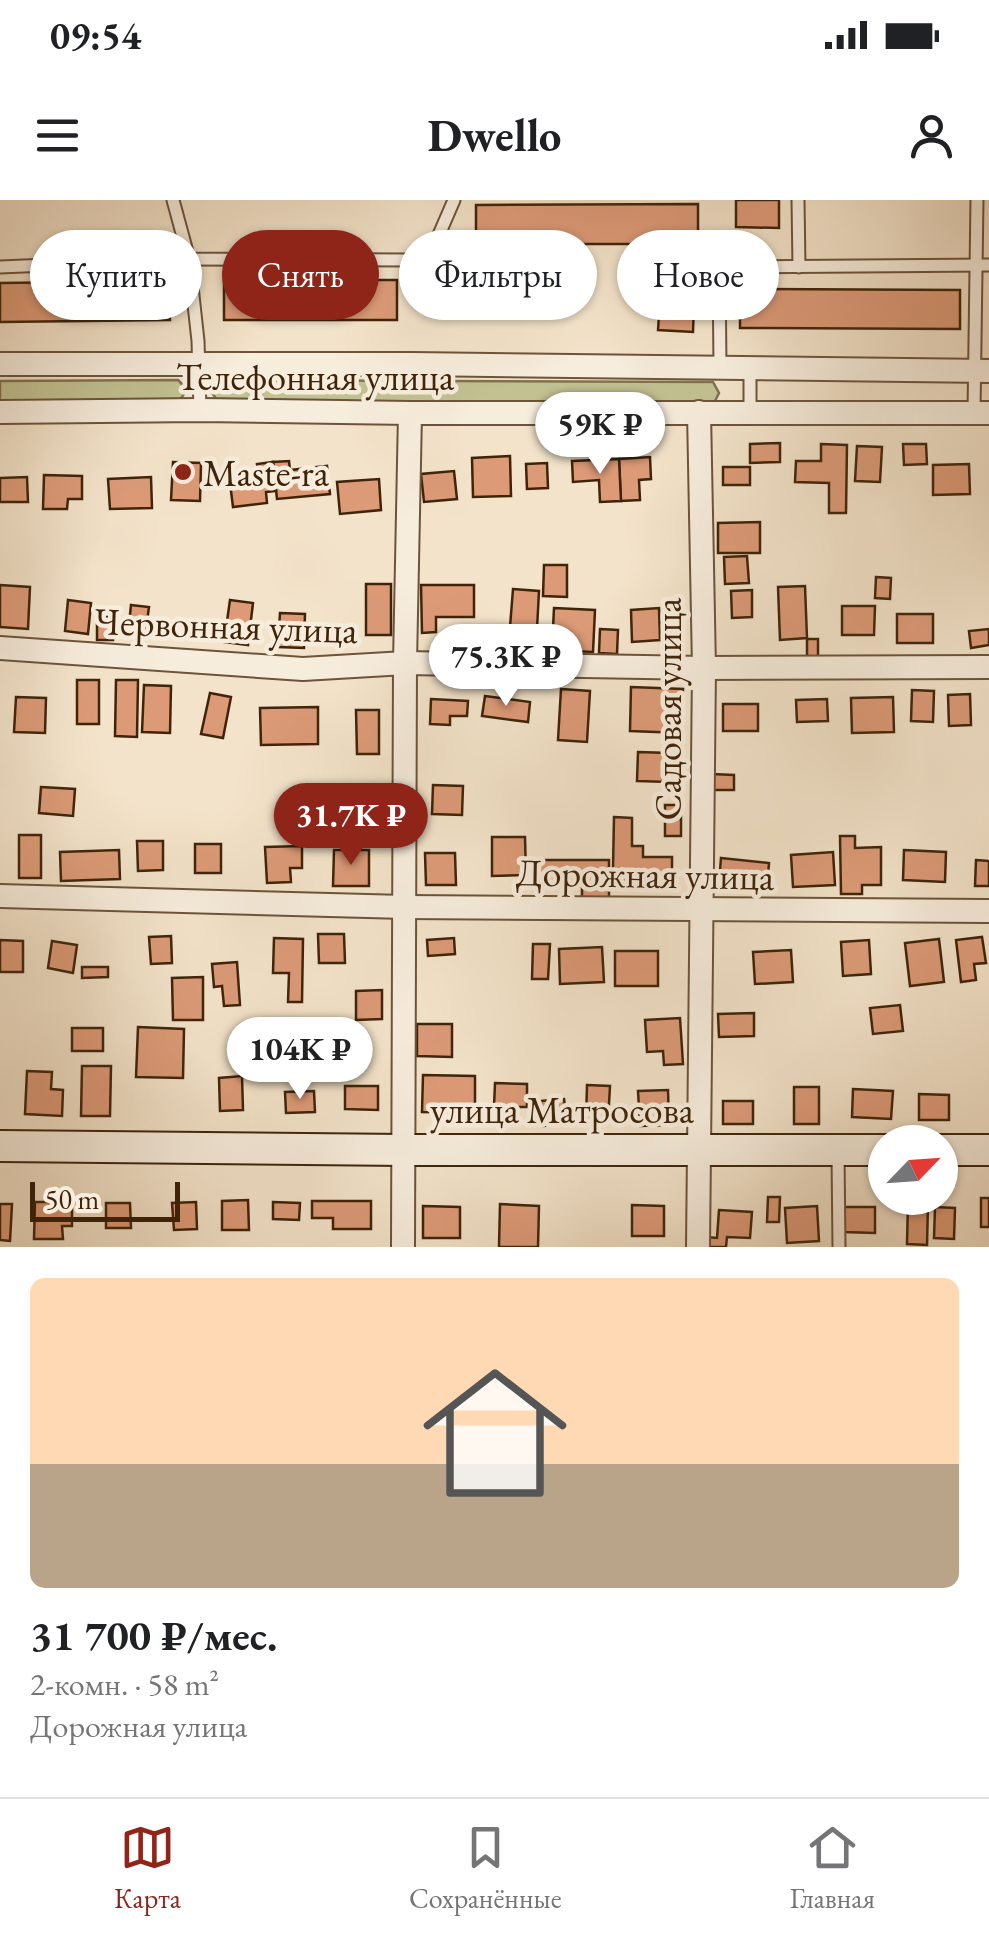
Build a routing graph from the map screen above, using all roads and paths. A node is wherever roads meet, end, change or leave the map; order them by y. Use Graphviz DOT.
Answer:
graph roads {
  1 [pos="173,200"];
  2 [pos="454,200"];
  3 [pos="798,200"];
  4 [pos="977,200"];
  5 [pos="181,230"];
  6 [pos="202,259"];
  7 [pos="30,265"];
  8 [pos="983,265"];
  9 [pos="0,266"];
  10 [pos="799,267"];
  11 [pos="195,320"];
  12 [pos="0,364"];
  13 [pos="199,365"];
  14 [pos="720,367"];
  15 [pos="750,368"];
  16 [pos="982,371"];
  17 [pos="200,410"];
  18 [pos="0,412"];
  19 [pos="699,412"];
  20 [pos="750,412"];
  21 [pos="982,412"];
  22 [pos="410,413"];
  23 [pos="0,648"];
  24 [pos="405,664"];
  25 [pos="989,667"];
  26 [pos="704,668"];
  27 [pos="0,896"];
  28 [pos="406,907"];
  29 [pos="701,910"];
  30 [pos="989,911"];
  31 [pos="0,1146"];
  32 [pos="699,1149"];
  33 [pos="404,1150"];
  34 [pos="838,1150"];
  35 [pos="868,1150"];
  36 [pos="958,1150"];
  37 [pos="989,1150"];
  38 [pos="403,1247"];
  39 [pos="698,1247"];
  40 [pos="839,1247"];
  1 -- 5 [label="lane"];
  2 -- 6 [label="lane"];
  3 -- 10 [label="lane"];
  4 -- 8 [label="lane"];
  7 -- 9 [label="lane"];
  8 -- 10 [label="lane"];
  8 -- 16 [label="lane"];
  10 -- 14 [label="lane"];
  11 -- 13 [label="lane"];
  12 -- 13 [label="street, Телефонная улица"];
  13 -- 14 [label="street, Телефонная улица"];
  13 -- 17 [label="lane"];
  14 -- 15 [label="street, Телефонная улица"];
  15 -- 16 [label="street, Телефонная улица"];
  15 -- 20 [label="lane"];
  16 -- 21 [label="lane"];
  17 -- 18 [label="street, Телефонная улица"];
  17 -- 22 [label="street, Телефонная улица"];
  19 -- 20 [label="street, Телефонная улица"];
  19 -- 22 [label="street, Телефонная улица"];
  19 -- 26 [label="street, Садовая улица"];
  20 -- 21 [label="street, Телефонная улица"];
  22 -- 24 [label="street"];
  23 -- 24 [label="street, Червонная улица"];
  24 -- 26 [label="street, Червонная улица"];
  24 -- 28 [label="street"];
  25 -- 26 [label="street, Червонная улица"];
  26 -- 29 [label="street, Садовая улица"];
  27 -- 28 [label="street, Дорожная улица"];
  28 -- 29 [label="street, Дорожная улица"];
  28 -- 33 [label="street"];
  29 -- 30 [label="street, Дорожная улица"];
  29 -- 32 [label="street, Садовая улица"];
  31 -- 33 [label="street, улица Матросова"];
  32 -- 33 [label="street, улица Матросова"];
  32 -- 34 [label="street, улица Матросова"];
  32 -- 39 [label="street, Садовая улица"];
  33 -- 38 [label="street"];
  34 -- 35 [label="street, улица Матросова"];
  34 -- 40 [label="lane"];
  36 -- 37 [label="street"];
}
